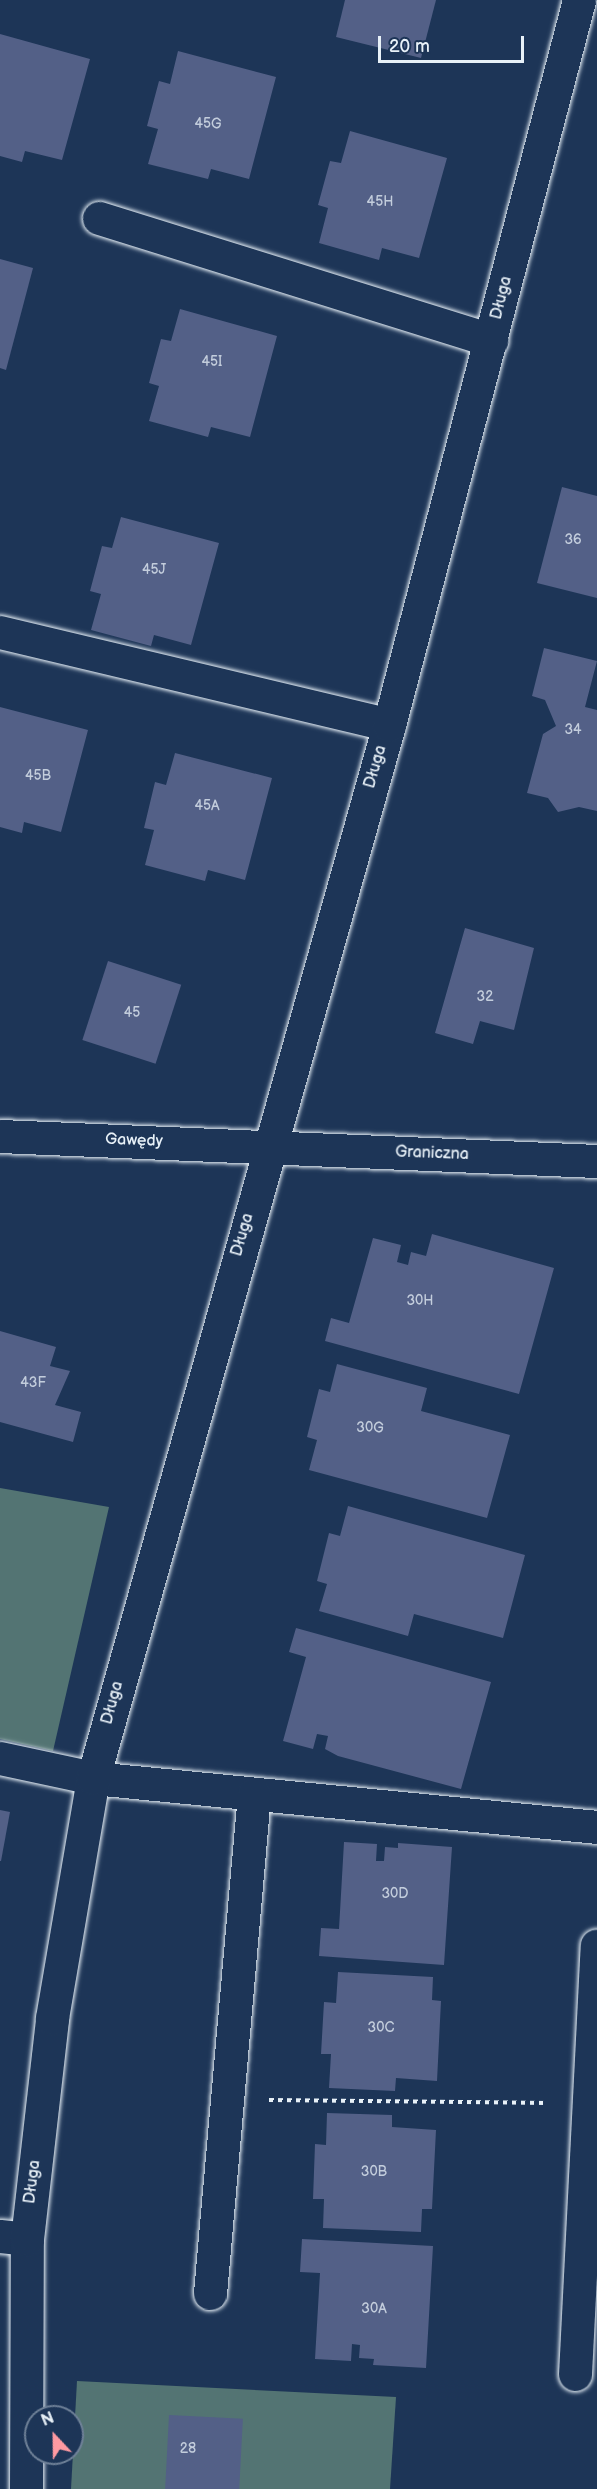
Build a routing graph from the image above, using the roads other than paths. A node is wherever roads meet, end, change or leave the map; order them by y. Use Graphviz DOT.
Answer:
graph roads {
  1 [pos="579,0"];
  2 [pos="99,218"];
  3 [pos="491,340"];
  4 [pos="0,632"];
  5 [pos="388,725"];
  6 [pos="0,1136"];
  7 [pos="267,1147"];
  8 [pos="597,1161"];
  9 [pos="0,1758"];
  10 [pos="93,1778"];
  11 [pos="254,1794"];
  12 [pos="597,1827"];
  13 [pos="597,1946"];
  14 [pos="13,2237"];
  15 [pos="210,2293"];
  16 [pos="575,2374"];
  17 [pos="26,2489"];
  1 -- 3 [label="street, Długa"];
  2 -- 3 [label="street"];
  3 -- 5 [label="street, Długa"];
  4 -- 5 [label="street"];
  5 -- 7 [label="street, Długa"];
  6 -- 7 [label="street, Gawędy"];
  7 -- 8 [label="street, Graniczna"];
  7 -- 10 [label="street, Długa"];
  9 -- 10 [label="street"];
  10 -- 11 [label="street"];
  10 -- 14 [label="street, Długa"];
  11 -- 12 [label="street"];
  11 -- 15 [label="street"];
  13 -- 16 [label="street"];
  14 -- 17 [label="street, Długa"];
}
